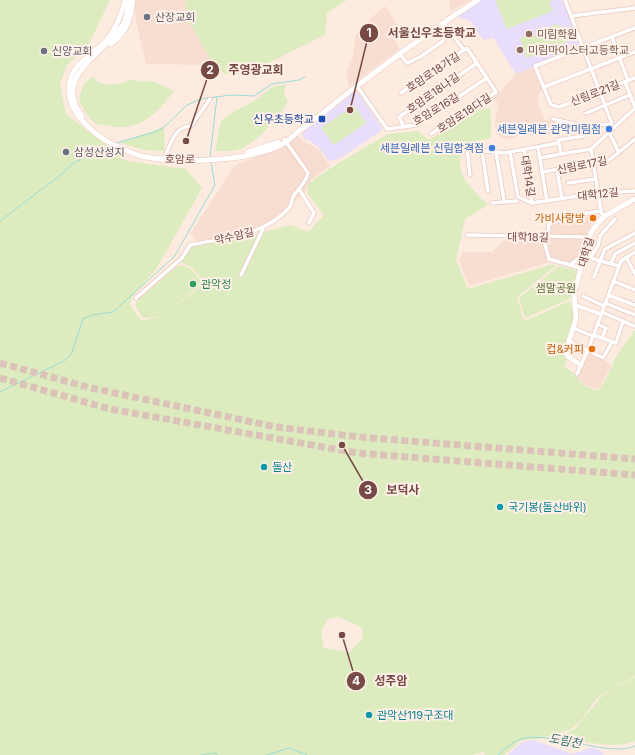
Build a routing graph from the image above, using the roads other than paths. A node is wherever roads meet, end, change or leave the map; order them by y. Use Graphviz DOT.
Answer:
graph roads {
  1 [pos="125,0"];
  2 [pos="129,0"];
  3 [pos="133,0"];
  4 [pos="476,0"];
  5 [pos="565,0"];
  6 [pos="635,8"];
  7 [pos="571,16"];
  8 [pos="125,20"];
  9 [pos="443,22"];
  10 [pos="635,28"];
  11 [pos="449,30"];
  12 [pos="612,37"];
  13 [pos="583,48"];
  14 [pos="464,50"];
  15 [pos="635,52"];
  16 [pos="400,54"];
  17 [pos="620,58"];
  18 [pos="477,63"];
  19 [pos="591,69"];
  20 [pos="486,78"];
  21 [pos="635,78"];
  22 [pos="626,82"];
  23 [pos="357,86"];
  24 [pos="544,87"];
  25 [pos="600,92"];
  26 [pos="401,93"];
  27 [pos="630,95"];
  28 [pos="210,99"];
  29 [pos="605,105"];
  30 [pos="635,105"];
  31 [pos="586,113"];
  32 [pos="553,120"];
  33 [pos="404,126"];
  34 [pos="582,126"];
  35 [pos="613,126"];
  36 [pos="609,132"];
  37 [pos="431,134"];
  38 [pos="635,139"];
  39 [pos="285,141"];
  40 [pos="559,143"];
  41 [pos="538,147"];
  42 [pos="591,149"];
  43 [pos="524,150"];
  44 [pos="482,151"];
  45 [pos="496,152"];
  46 [pos="510,152"];
  47 [pos="619,153"];
  48 [pos="561,154"];
  49 [pos="164,158"];
  50 [pos="540,158"];
  51 [pos="593,164"];
  52 [pos="557,170"];
  53 [pos="542,172"];
  54 [pos="470,175"];
  55 [pos="596,179"];
  56 [pos="568,183"];
  57 [pos="299,190"];
  58 [pos="488,191"];
  59 [pos="635,191"];
  60 [pos="598,193"];
  61 [pos="562,199"];
  62 [pos="504,201"];
  63 [pos="517,201"];
  64 [pos="546,201"];
  65 [pos="635,201"];
  66 [pos="492,203"];
  67 [pos="532,203"];
  68 [pos="601,211"];
  69 [pos="604,218"];
  70 [pos="615,219"];
  71 [pos="309,223"];
  72 [pos="263,229"];
  73 [pos="635,233"];
  74 [pos="467,235"];
  75 [pos="544,237"];
  76 [pos="590,237"];
  77 [pos="548,238"];
  78 [pos="635,243"];
  79 [pos="635,252"];
  80 [pos="586,254"];
  81 [pos="626,257"];
  82 [pos="590,258"];
  83 [pos="601,260"];
  84 [pos="611,264"];
  85 [pos="570,265"];
  86 [pos="582,265"];
  87 [pos="619,266"];
  88 [pos="635,274"];
  89 [pos="241,276"];
  90 [pos="594,277"];
  91 [pos="613,281"];
  92 [pos="635,290"];
  93 [pos="608,295"];
  94 [pos="583,296"];
  95 [pos="136,298"];
  96 [pos="605,304"];
  97 [pos="635,305"];
  98 [pos="576,306"];
  99 [pos="601,313"];
  100 [pos="635,315"];
  101 [pos="623,321"];
  102 [pos="597,324"];
  103 [pos="634,326"];
  104 [pos="574,329"];
  105 [pos="593,335"];
  106 [pos="602,338"];
  107 [pos="569,341"];
  108 [pos="612,342"];
  109 [pos="588,350"];
  110 [pos="582,364"];
  111 [pos="577,374"];
  1 -- 8 [label="main road, 호암로"];
  2 -- 8 [label="main road"];
  3 -- 8 [label="main road"];
  4 -- 9 [label="main road, 호암로"];
  4 -- 39 [label="main road"];
  5 -- 7 [label="street"];
  6 -- 7 [label="street"];
  7 -- 13 [label="street"];
  8 -- 49 [label="main road"];
  8 -- 49 [label="main road, 호암로"];
  9 -- 11 [label="street"];
  9 -- 16 [label="main road, 호암로"];
  10 -- 12 [label="street"];
  11 -- 14 [label="street"];
  11 -- 16 [label="street"];
  12 -- 13 [label="street"];
  12 -- 17 [label="street"];
  13 -- 19 [label="street"];
  13 -- 24 [label="street"];
  14 -- 18 [label="street"];
  14 -- 26 [label="street, 호암로18가길"];
  15 -- 17 [label="street"];
  16 -- 23 [label="main road, 호암로"];
  17 -- 19 [label="street"];
  17 -- 22 [label="street"];
  18 -- 20 [label="street"];
  18 -- 33 [label="street, 호암로18나길"];
  19 -- 24 [label="street"];
  19 -- 25 [label="street"];
  20 -- 33 [label="street, 호암로16길"];
  20 -- 37 [label="street, 호암로18다길"];
  21 -- 22 [label="street, 신림로21길"];
  22 -- 25 [label="street, 신림로21길"];
  22 -- 27 [label="street"];
  23 -- 33 [label="street, 호암로16길"];
  23 -- 39 [label="main road, 호암로"];
  24 -- 25 [label="street, 신림로21길"];
  25 -- 29 [label="street"];
  27 -- 29 [label="street"];
  27 -- 30 [label="street"];
  28 -- 49 [label="street"];
  29 -- 31 [label="street"];
  29 -- 35 [label="street"];
  30 -- 35 [label="street"];
  32 -- 34 [label="street"];
  34 -- 35 [label="street"];
  34 -- 40 [label="street, 대학14길"];
  35 -- 36 [label="street"];
  36 -- 42 [label="street"];
  36 -- 47 [label="street, 신림로17길"];
  38 -- 47 [label="street, 신림로17길"];
  39 -- 49 [label="main road"];
  39 -- 49 [label="main road, 호암로"];
  39 -- 57 [label="street, 약수암길"];
  40 -- 41 [label="street, 대학14길"];
  40 -- 48 [label="street"];
  41 -- 43 [label="street, 대학14길"];
  41 -- 50 [label="street, 대학14길"];
  42 -- 48 [label="street, 대학14길"];
  42 -- 51 [label="street"];
  43 -- 46 [label="street, 대학14길"];
  43 -- 67 [label="street, 대학14길"];
  44 -- 45 [label="street, 대학14길"];
  44 -- 54 [label="street, 대학14길"];
  44 -- 58 [label="street"];
  45 -- 46 [label="street, 대학14길"];
  45 -- 62 [label="street"];
  46 -- 67 [label="street"];
  47 -- 51 [label="street, 신림로17길"];
  48 -- 50 [label="street, 대학14길"];
  50 -- 53 [label="street, 대학14길"];
  51 -- 52 [label="street, 신림로17길"];
  51 -- 55 [label="street"];
  52 -- 53 [label="street, 신림로17길"];
  52 -- 61 [label="street, 대학12길"];
  53 -- 64 [label="street, 대학14길"];
  55 -- 56 [label="street"];
  55 -- 60 [label="street"];
  57 -- 71 [label="street"];
  57 -- 72 [label="street, 약수암길"];
  59 -- 60 [label="street, 대학12길"];
  60 -- 61 [label="street, 대학12길"];
  60 -- 68 [label="street"];
  61 -- 64 [label="street, 대학12길"];
  62 -- 63 [label="street, 대학14길"];
  62 -- 66 [label="street, 대학14길"];
  64 -- 67 [label="street, 대학12길"];
  65 -- 69 [label="main road, 대학길"];
  68 -- 69 [label="street"];
  68 -- 77 [label="street"];
  69 -- 76 [label="main road, 대학길"];
  69 -- 80 [label="main road"];
  70 -- 82 [label="street"];
  72 -- 89 [label="street"];
  72 -- 95 [label="street, 약수암길"];
  73 -- 83 [label="street"];
  74 -- 75 [label="street, 대학18길"];
  75 -- 77 [label="street, 대학18길"];
  75 -- 85 [label="street"];
  76 -- 77 [label="street, 대학18길"];
  76 -- 80 [label="main road, 대학길"];
  78 -- 84 [label="street"];
  79 -- 81 [label="street"];
  80 -- 85 [label="street"];
  80 -- 86 [label="main road, 대학길"];
  81 -- 87 [label="street"];
  81 -- 88 [label="street"];
  82 -- 83 [label="street"];
  82 -- 86 [label="street"];
  83 -- 84 [label="street"];
  83 -- 90 [label="street"];
  84 -- 87 [label="street"];
  85 -- 86 [label="street"];
  86 -- 98 [label="main road, 대학길"];
  87 -- 91 [label="street"];
  91 -- 92 [label="street"];
  91 -- 93 [label="street"];
  93 -- 96 [label="street"];
  93 -- 97 [label="street"];
  94 -- 96 [label="street"];
  96 -- 99 [label="street"];
  96 -- 100 [label="street"];
  98 -- 99 [label="street"];
  98 -- 104 [label="main road, 대학길"];
  99 -- 101 [label="street"];
  99 -- 102 [label="street"];
  101 -- 103 [label="street"];
  101 -- 108 [label="street"];
  102 -- 105 [label="street"];
  102 -- 106 [label="street"];
  104 -- 105 [label="street"];
  104 -- 107 [label="main road, 대학길"];
  105 -- 106 [label="street"];
  105 -- 109 [label="street"];
  106 -- 108 [label="street"];
  107 -- 109 [label="street"];
  107 -- 110 [label="main road"];
  108 -- 109 [label="street"];
  109 -- 110 [label="street"];
  110 -- 111 [label="street"];
}
